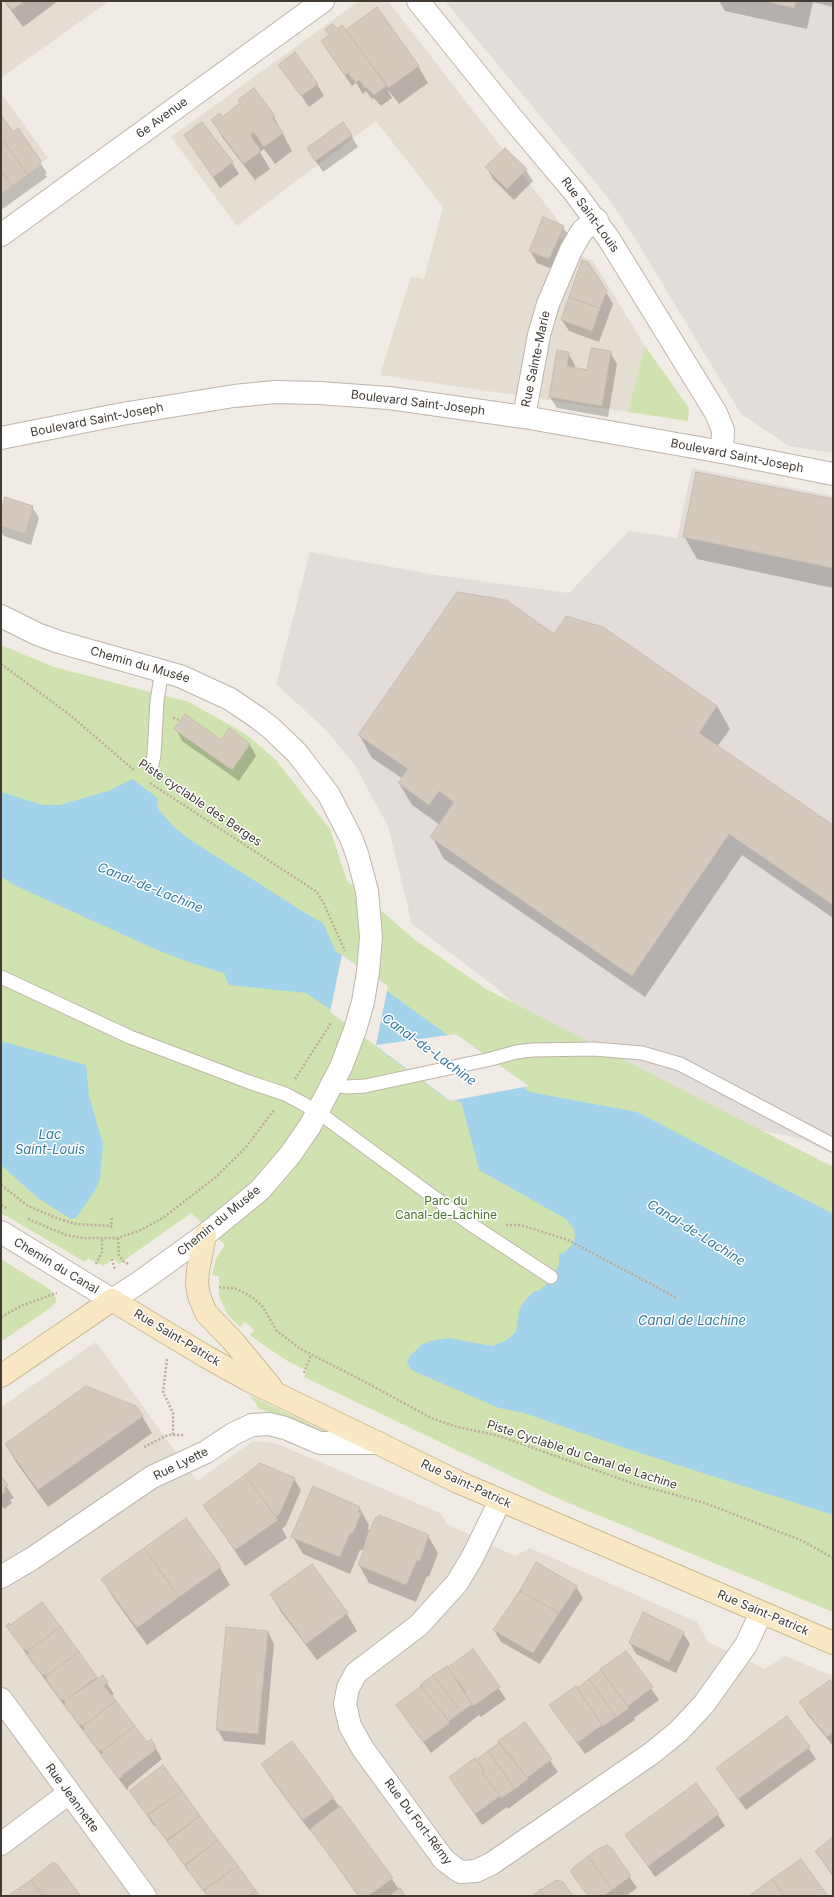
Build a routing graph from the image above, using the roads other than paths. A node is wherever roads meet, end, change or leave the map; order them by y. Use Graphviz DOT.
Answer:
graph roads {
  1 [pos="323,1"];
  2 [pos="418,1"];
  3 [pos="597,220"];
  4 [pos="1,235"];
  5 [pos="524,417"];
  6 [pos="1,438"];
  7 [pos="722,452"];
  8 [pos="833,474"];
  9 [pos="1,616"];
  10 [pos="162,670"];
  11 [pos="152,764"];
  12 [pos="1,977"];
  13 [pos="333,1085"];
  14 [pos="318,1112"];
  15 [pos="833,1145"];
  16 [pos="1,1232"];
  17 [pos="205,1235"];
  18 [pos="551,1277"];
  19 [pos="112,1300"];
  20 [pos="1,1376"];
  21 [pos="275,1393"];
  22 [pos="379,1443"];
  23 [pos="500,1501"];
  24 [pos="1,1577"];
  25 [pos="761,1612"];
  26 [pos="833,1643"];
  27 [pos="1,1699"];
  28 [pos="69,1793"];
  29 [pos="1,1844"];
  30 [pos="145,1896"];
  1 -- 4 [label="street, 6e Avenue"];
  2 -- 3 [label="street, Rue Saint-Louis"];
  3 -- 5 [label="street, Rue Sainte-Marie"];
  3 -- 7 [label="street, Rue Saint-Louis"];
  5 -- 6 [label="street, Boulevard Saint-Joseph"];
  5 -- 7 [label="street, Boulevard Saint-Joseph"];
  7 -- 8 [label="street, Boulevard Saint-Joseph"];
  9 -- 10 [label="street, Chemin du Musée"];
  10 -- 11 [label="lane"];
  10 -- 13 [label="street, Chemin du Musée"];
  12 -- 14 [label="lane"];
  13 -- 14 [label="street, Chemin du Musée"];
  13 -- 15 [label="lane"];
  14 -- 17 [label="street, Chemin du Musée"];
  14 -- 18 [label="lane"];
  16 -- 19 [label="street, Chemin du Canal"];
  17 -- 19 [label="street, Chemin du Musée"];
  17 -- 21 [label="main road"];
  19 -- 20 [label="main road, Chemin du Musée"];
  19 -- 21 [label="main road, Rue Saint-Patrick"];
  21 -- 22 [label="main road, Rue Saint-Patrick"];
  22 -- 23 [label="main road, Rue Saint-Patrick"];
  22 -- 24 [label="street, Rue Lyette"];
  23 -- 25 [label="main road, Rue Saint-Patrick"];
  23 -- 25 [label="street, Rue Du Fort-Rémy"];
  25 -- 26 [label="main road, Rue Saint-Patrick"];
  27 -- 28 [label="street, Rue Jeannette"];
  28 -- 29 [label="street"];
  28 -- 30 [label="street, Rue Jeannette"];
}
